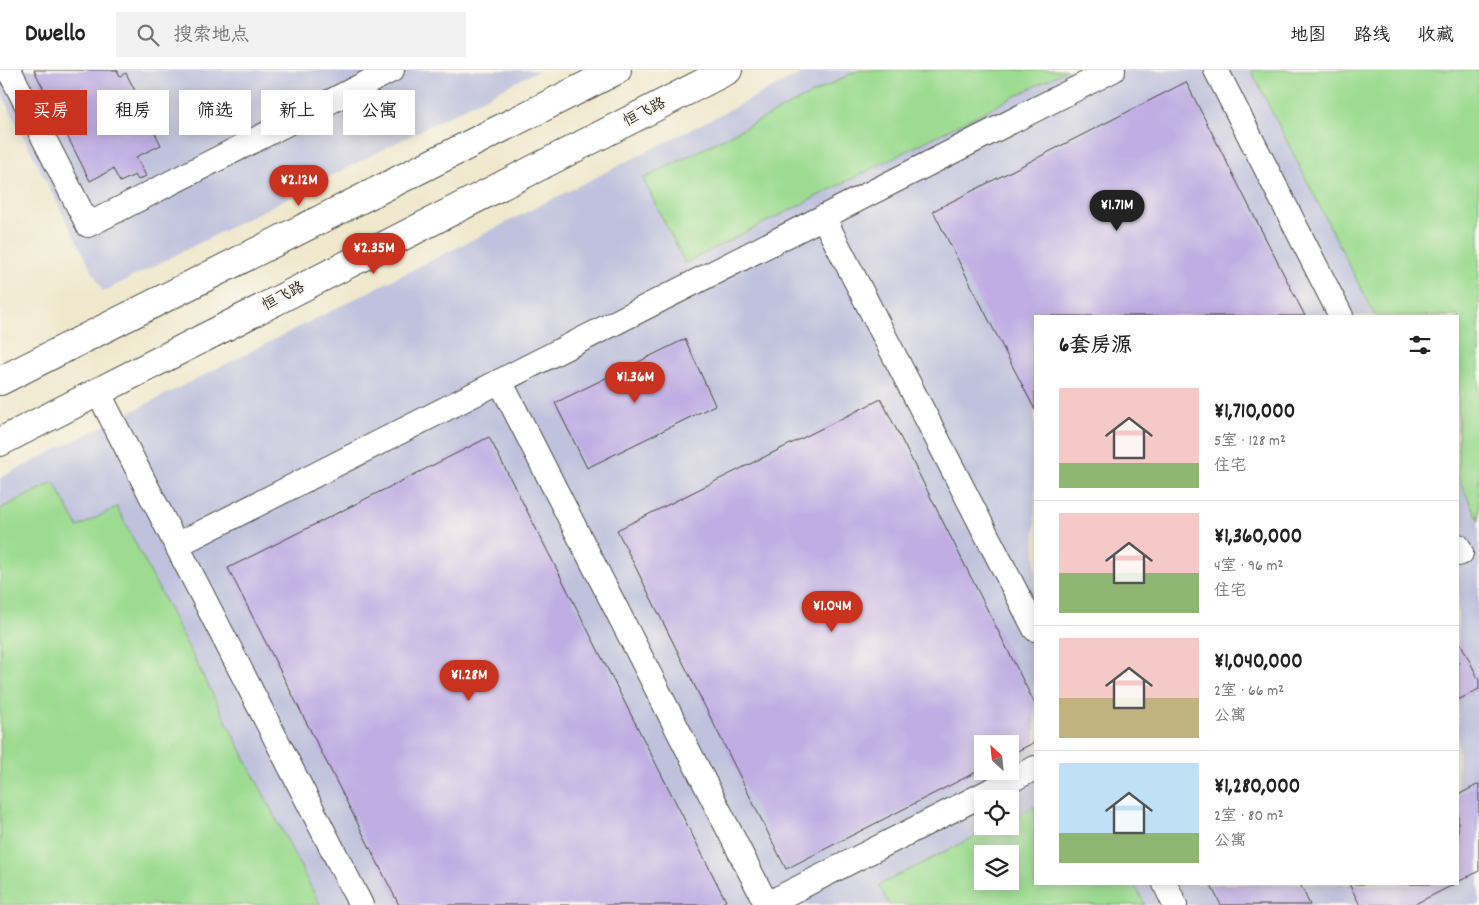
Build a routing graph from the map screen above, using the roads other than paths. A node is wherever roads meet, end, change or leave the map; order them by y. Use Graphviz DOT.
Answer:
graph roads {
  1 [pos="9,70"];
  2 [pos="392,70"];
  3 [pos="616,70"];
  4 [pos="728,70"];
  5 [pos="1113,70"];
  6 [pos="1216,70"];
  7 [pos="824,217"];
  8 [pos="1340,315"];
  9 [pos="0,381"];
  10 [pos="500,381"];
  11 [pos="98,392"];
  12 [pos="0,442"];
  13 [pos="177,545"];
  14 [pos="1034,627"];
  15 [pos="1034,769"];
  16 [pos="1165,885"];
  17 [pos="361,905"];
  18 [pos="766,905"];
  19 [pos="1175,905"];
  1 -- 2 [label="lane"];
  3 -- 9 [label="main road"];
  4 -- 11 [label="main road, 恒飞路"];
  5 -- 7 [label="lane"];
  6 -- 8 [label="lane"];
  7 -- 10 [label="lane"];
  7 -- 14 [label="lane"];
  10 -- 13 [label="lane"];
  10 -- 18 [label="lane"];
  11 -- 12 [label="main road, 恒飞路"];
  11 -- 13 [label="lane"];
  13 -- 17 [label="lane"];
  15 -- 18 [label="lane"];
  16 -- 19 [label="lane"];
}
